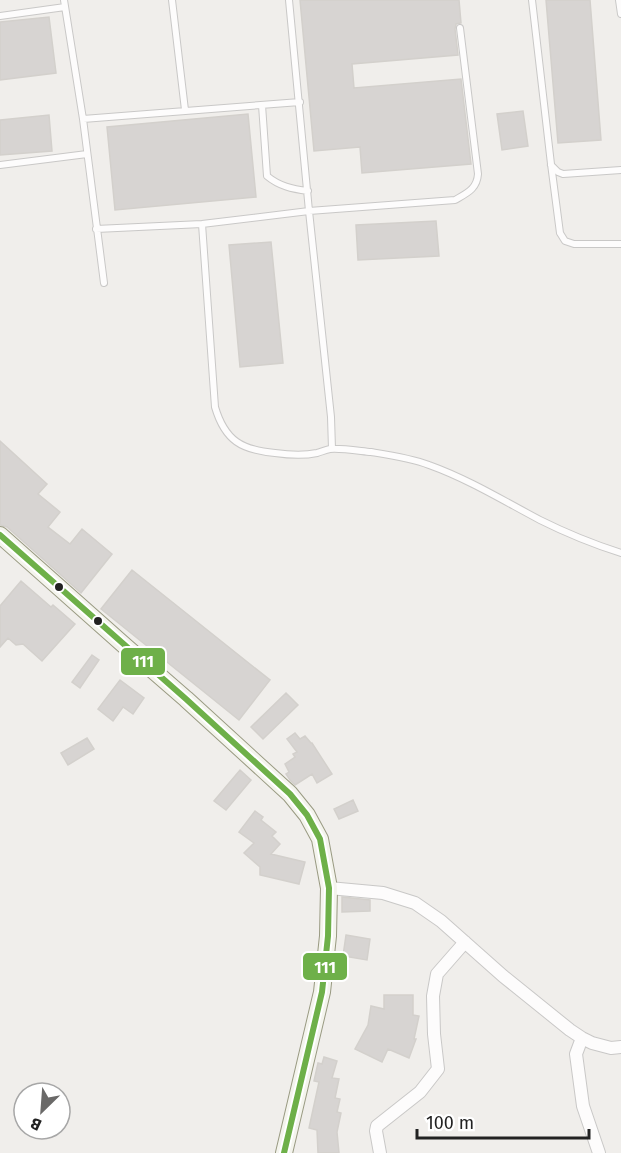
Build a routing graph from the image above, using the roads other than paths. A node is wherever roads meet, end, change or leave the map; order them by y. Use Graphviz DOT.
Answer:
graph roads {
  1 [pos="172,0"];
  2 [pos="289,0"];
  3 [pos="532,0"];
  4 [pos="620,0"];
  5 [pos="64,4"];
  6 [pos="621,14"];
  7 [pos="0,16"];
  8 [pos="460,28"];
  9 [pos="300,102"];
  10 [pos="262,105"];
  11 [pos="185,110"];
  12 [pos="83,119"];
  13 [pos="87,154"];
  14 [pos="551,164"];
  15 [pos="0,165"];
  16 [pos="621,170"];
  17 [pos="308,191"];
  18 [pos="309,211"];
  19 [pos="202,224"];
  20 [pos="96,229"];
  21 [pos="621,244"];
  22 [pos="104,283"];
  23 [pos="332,449"];
  24 [pos="0,535"];
  25 [pos="621,553"];
  26 [pos="329,888"];
  27 [pos="465,942"];
  28 [pos="582,1038"];
  29 [pos="621,1047"];
  30 [pos="284,1153"];
  31 [pos="380,1153"];
  32 [pos="599,1153"];
  1 -- 11 [label="lane"];
  2 -- 9 [label="lane"];
  3 -- 14 [label="lane"];
  4 -- 6 [label="lane"];
  5 -- 7 [label="lane"];
  5 -- 12 [label="lane"];
  8 -- 18 [label="lane"];
  9 -- 10 [label="lane"];
  9 -- 17 [label="lane"];
  10 -- 11 [label="lane"];
  10 -- 17 [label="lane"];
  11 -- 12 [label="lane"];
  12 -- 13 [label="lane"];
  13 -- 15 [label="lane"];
  13 -- 20 [label="lane"];
  14 -- 16 [label="lane"];
  14 -- 21 [label="lane"];
  17 -- 18 [label="lane"];
  18 -- 19 [label="lane"];
  18 -- 23 [label="lane"];
  19 -- 20 [label="lane"];
  19 -- 23 [label="lane"];
  20 -- 22 [label="lane"];
  23 -- 25 [label="lane"];
  24 -- 26 [label="main road"];
  26 -- 27 [label="street"];
  26 -- 30 [label="main road"];
  27 -- 28 [label="street"];
  27 -- 31 [label="street"];
  28 -- 29 [label="street"];
  28 -- 32 [label="street"];
}
